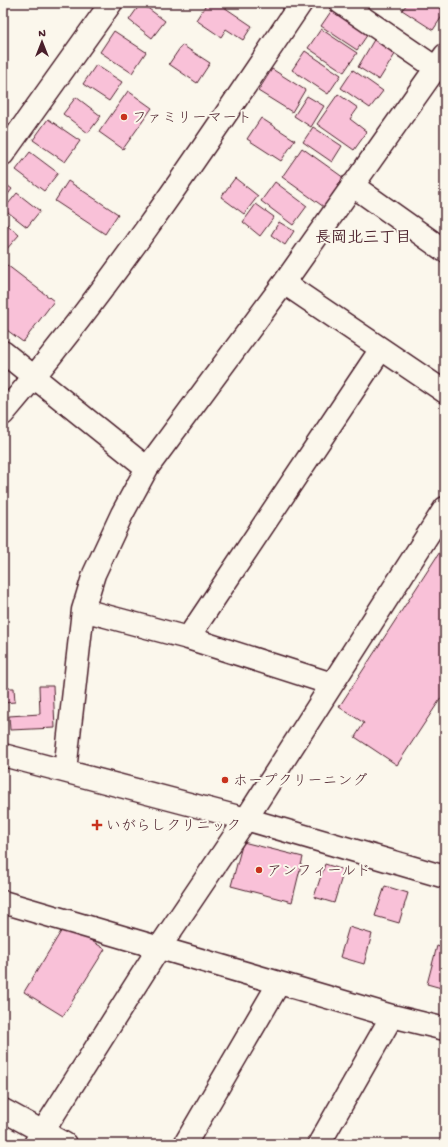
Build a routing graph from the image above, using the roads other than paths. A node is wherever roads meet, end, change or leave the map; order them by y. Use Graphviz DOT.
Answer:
graph roads {
  1 [pos="111,3"];
  2 [pos="301,3"];
  3 [pos="340,3"];
  4 [pos="441,62"];
  5 [pos="10,131"];
  6 [pos="3,154"];
  7 [pos="352,185"];
  8 [pos="445,251"];
  9 [pos="284,283"];
  10 [pos="381,349"];
  11 [pos="3,352"];
  12 [pos="34,378"];
  13 [pos="445,392"];
  14 [pos="3,414"];
  15 [pos="147,468"];
  16 [pos="445,508"];
  17 [pos="83,610"];
  18 [pos="188,638"];
  19 [pos="332,684"];
  20 [pos="3,755"];
  21 [pos="65,771"];
  22 [pos="246,819"];
  23 [pos="445,877"];
  24 [pos="3,902"];
  25 [pos="159,948"];
  26 [pos="279,983"];
  27 [pos="392,1016"];
  28 [pos="445,1029"];
  29 [pos="3,1110"];
  30 [pos="39,1138"];
  31 [pos="65,1144"];
  32 [pos="185,1144"];
  33 [pos="319,1144"];
  1 -- 5 [label="street"];
  2 -- 12 [label="street"];
  3 -- 4 [label="street"];
  4 -- 7 [label="street"];
  5 -- 6 [label="street"];
  7 -- 8 [label="street"];
  7 -- 9 [label="street"];
  9 -- 10 [label="street"];
  9 -- 15 [label="street"];
  10 -- 13 [label="street"];
  10 -- 18 [label="street"];
  11 -- 12 [label="street"];
  12 -- 14 [label="street"];
  12 -- 15 [label="street"];
  15 -- 17 [label="street"];
  16 -- 19 [label="street"];
  17 -- 18 [label="street"];
  17 -- 21 [label="street"];
  18 -- 19 [label="street"];
  19 -- 22 [label="street"];
  20 -- 21 [label="street"];
  21 -- 22 [label="street"];
  22 -- 23 [label="street"];
  22 -- 25 [label="street"];
  24 -- 25 [label="street"];
  25 -- 26 [label="street"];
  25 -- 30 [label="street"];
  26 -- 27 [label="street"];
  26 -- 32 [label="street"];
  27 -- 28 [label="street"];
  27 -- 33 [label="street"];
  29 -- 30 [label="street"];
  30 -- 31 [label="street"];
}
